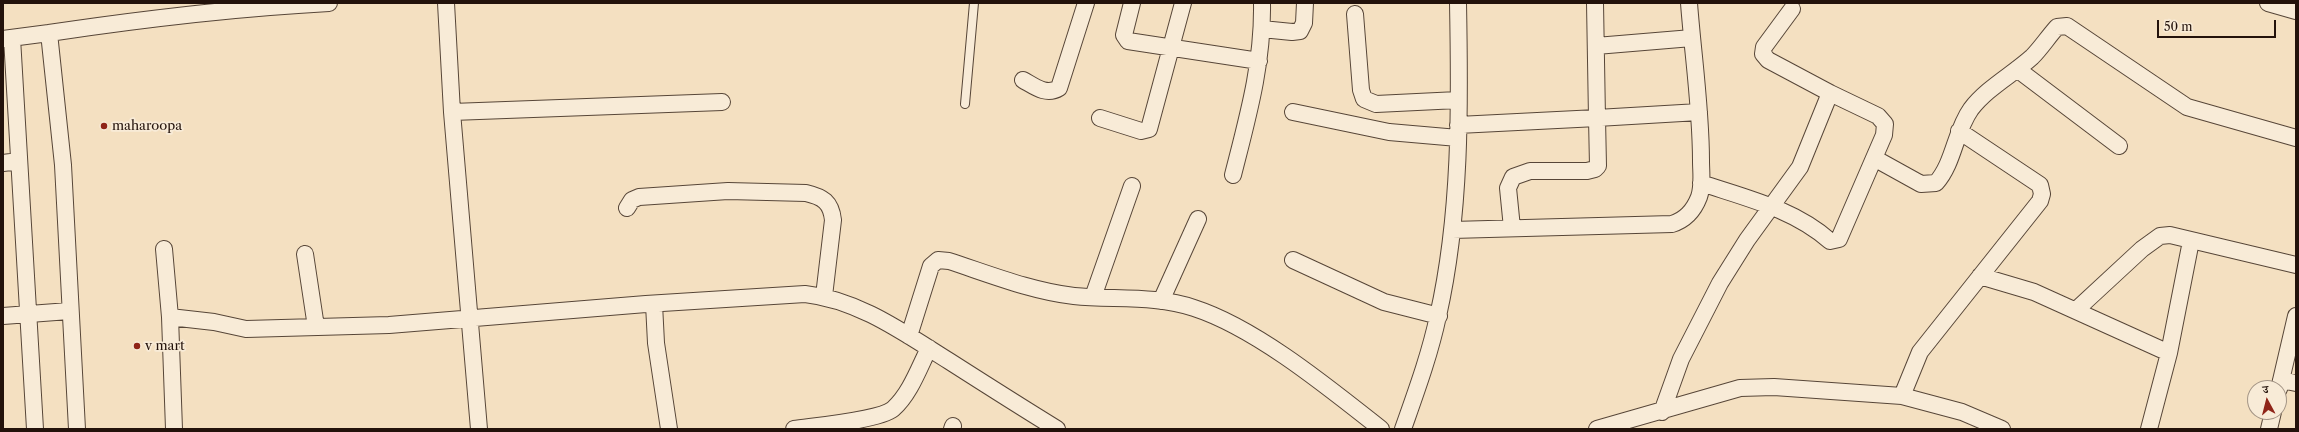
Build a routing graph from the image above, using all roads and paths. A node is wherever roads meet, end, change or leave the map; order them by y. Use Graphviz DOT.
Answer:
graph roads {
  1 [pos="329,3"];
  2 [pos="446,3"];
  3 [pos="974,3"];
  4 [pos="1086,3"];
  5 [pos="1132,3"];
  6 [pos="1183,3"];
  7 [pos="1262,3"];
  8 [pos="1305,3"];
  9 [pos="1458,3"];
  10 [pos="1596,3"];
  11 [pos="1690,3"];
  12 [pos="2268,3"];
  13 [pos="1792,9"];
  14 [pos="2296,11"];
  15 [pos="1355,14"];
  16 [pos="1262,29"];
  17 [pos="49,33"];
  18 [pos="8,38"];
  19 [pos="1692,38"];
  20 [pos="1596,46"];
  21 [pos="1171,48"];
  22 [pos="1259,61"];
  23 [pos="2017,69"];
  24 [pos="1022,80"];
  25 [pos="1830,93"];
  26 [pos="1458,100"];
  27 [pos="722,102"];
  28 [pos="965,104"];
  29 [pos="452,112"];
  30 [pos="1293,112"];
  31 [pos="1699,112"];
  32 [pos="1100,118"];
  33 [pos="1597,118"];
  34 [pos="1959,131"];
  35 [pos="1458,132"];
  36 [pos="2296,138"];
  37 [pos="2119,146"];
  38 [pos="1874,158"];
  39 [pos="19,162"];
  40 [pos="3,163"];
  41 [pos="1233,175"];
  42 [pos="1701,183"];
  43 [pos="1132,186"];
  44 [pos="1773,206"];
  45 [pos="627,208"];
  46 [pos="1198,219"];
  47 [pos="1512,228"];
  48 [pos="1452,230"];
  49 [pos="2191,241"];
  50 [pos="164,249"];
  51 [pos="305,254"];
  52 [pos="1293,260"];
  53 [pos="2296,265"];
  54 [pos="1980,276"];
  55 [pos="824,296"];
  56 [pos="1093,297"];
  57 [pos="1161,301"];
  58 [pos="654,304"];
  59 [pos="2076,310"];
  60 [pos="70,312"];
  61 [pos="29,314"];
  62 [pos="3,316"];
  63 [pos="1439,316"];
  64 [pos="2296,316"];
  65 [pos="170,317"];
  66 [pos="468,318"];
  67 [pos="316,327"];
  68 [pos="909,336"];
  69 [pos="929,348"];
  70 [pos="2168,354"];
  71 [pos="2286,380"];
  72 [pos="1902,396"];
  73 [pos="1662,412"];
  74 [pos="35,429"];
  75 [pos="77,429"];
  76 [pos="174,429"];
  77 [pos="479,429"];
  78 [pos="669,429"];
  79 [pos="794,429"];
  80 [pos="1057,429"];
  81 [pos="1381,429"];
  82 [pos="1403,429"];
  83 [pos="1597,429"];
  84 [pos="2002,429"];
  85 [pos="2149,429"];
  1 -- 17 [label="street"];
  2 -- 29 [label="street"];
  3 -- 28 [label="lane"];
  4 -- 24 [label="street"];
  5 -- 21 [label="street"];
  6 -- 21 [label="street"];
  7 -- 16 [label="street"];
  8 -- 16 [label="street"];
  9 -- 26 [label="street"];
  10 -- 20 [label="street"];
  11 -- 19 [label="street"];
  12 -- 14 [label="street"];
  13 -- 25 [label="street"];
  15 -- 26 [label="street"];
  16 -- 22 [label="street"];
  17 -- 18 [label="street"];
  17 -- 60 [label="street"];
  18 -- 39 [label="street"];
  19 -- 20 [label="street"];
  19 -- 31 [label="street"];
  20 -- 33 [label="street"];
  21 -- 22 [label="street"];
  21 -- 32 [label="street"];
  22 -- 41 [label="street"];
  23 -- 34 [label="street"];
  23 -- 36 [label="street"];
  23 -- 37 [label="street"];
  25 -- 38 [label="street"];
  25 -- 44 [label="street"];
  26 -- 35 [label="street"];
  27 -- 29 [label="street"];
  29 -- 66 [label="street"];
  30 -- 35 [label="street"];
  31 -- 33 [label="street"];
  31 -- 42 [label="street"];
  33 -- 35 [label="street"];
  33 -- 47 [label="street"];
  34 -- 38 [label="street"];
  34 -- 54 [label="street"];
  35 -- 48 [label="street"];
  38 -- 44 [label="street"];
  39 -- 40 [label="street"];
  39 -- 61 [label="street"];
  42 -- 44 [label="street"];
  42 -- 47 [label="street"];
  43 -- 56 [label="street"];
  44 -- 73 [label="street"];
  45 -- 55 [label="street"];
  46 -- 57 [label="street"];
  47 -- 48 [label="street"];
  48 -- 63 [label="street"];
  49 -- 53 [label="street"];
  49 -- 59 [label="street"];
  49 -- 70 [label="street"];
  50 -- 65 [label="street"];
  51 -- 67 [label="street"];
  52 -- 63 [label="street"];
  54 -- 59 [label="street"];
  54 -- 72 [label="street"];
  55 -- 58 [label="street"];
  55 -- 68 [label="street"];
  56 -- 57 [label="street"];
  56 -- 68 [label="street"];
  57 -- 81 [label="street"];
  58 -- 66 [label="street"];
  58 -- 78 [label="street"];
  59 -- 70 [label="street"];
  60 -- 61 [label="street"];
  60 -- 75 [label="street"];
  61 -- 62 [label="street"];
  61 -- 74 [label="street"];
  63 -- 82 [label="street"];
  64 -- 71 [label="street"];
  65 -- 67 [label="street"];
  65 -- 76 [label="street"];
  66 -- 67 [label="street"];
  66 -- 77 [label="street"];
  68 -- 69 [label="street"];
  69 -- 79 [label="street"];
  69 -- 80 [label="street"];
  70 -- 85 [label="street"];
  72 -- 73 [label="street"];
  72 -- 84 [label="street"];
  73 -- 83 [label="street"];
}
